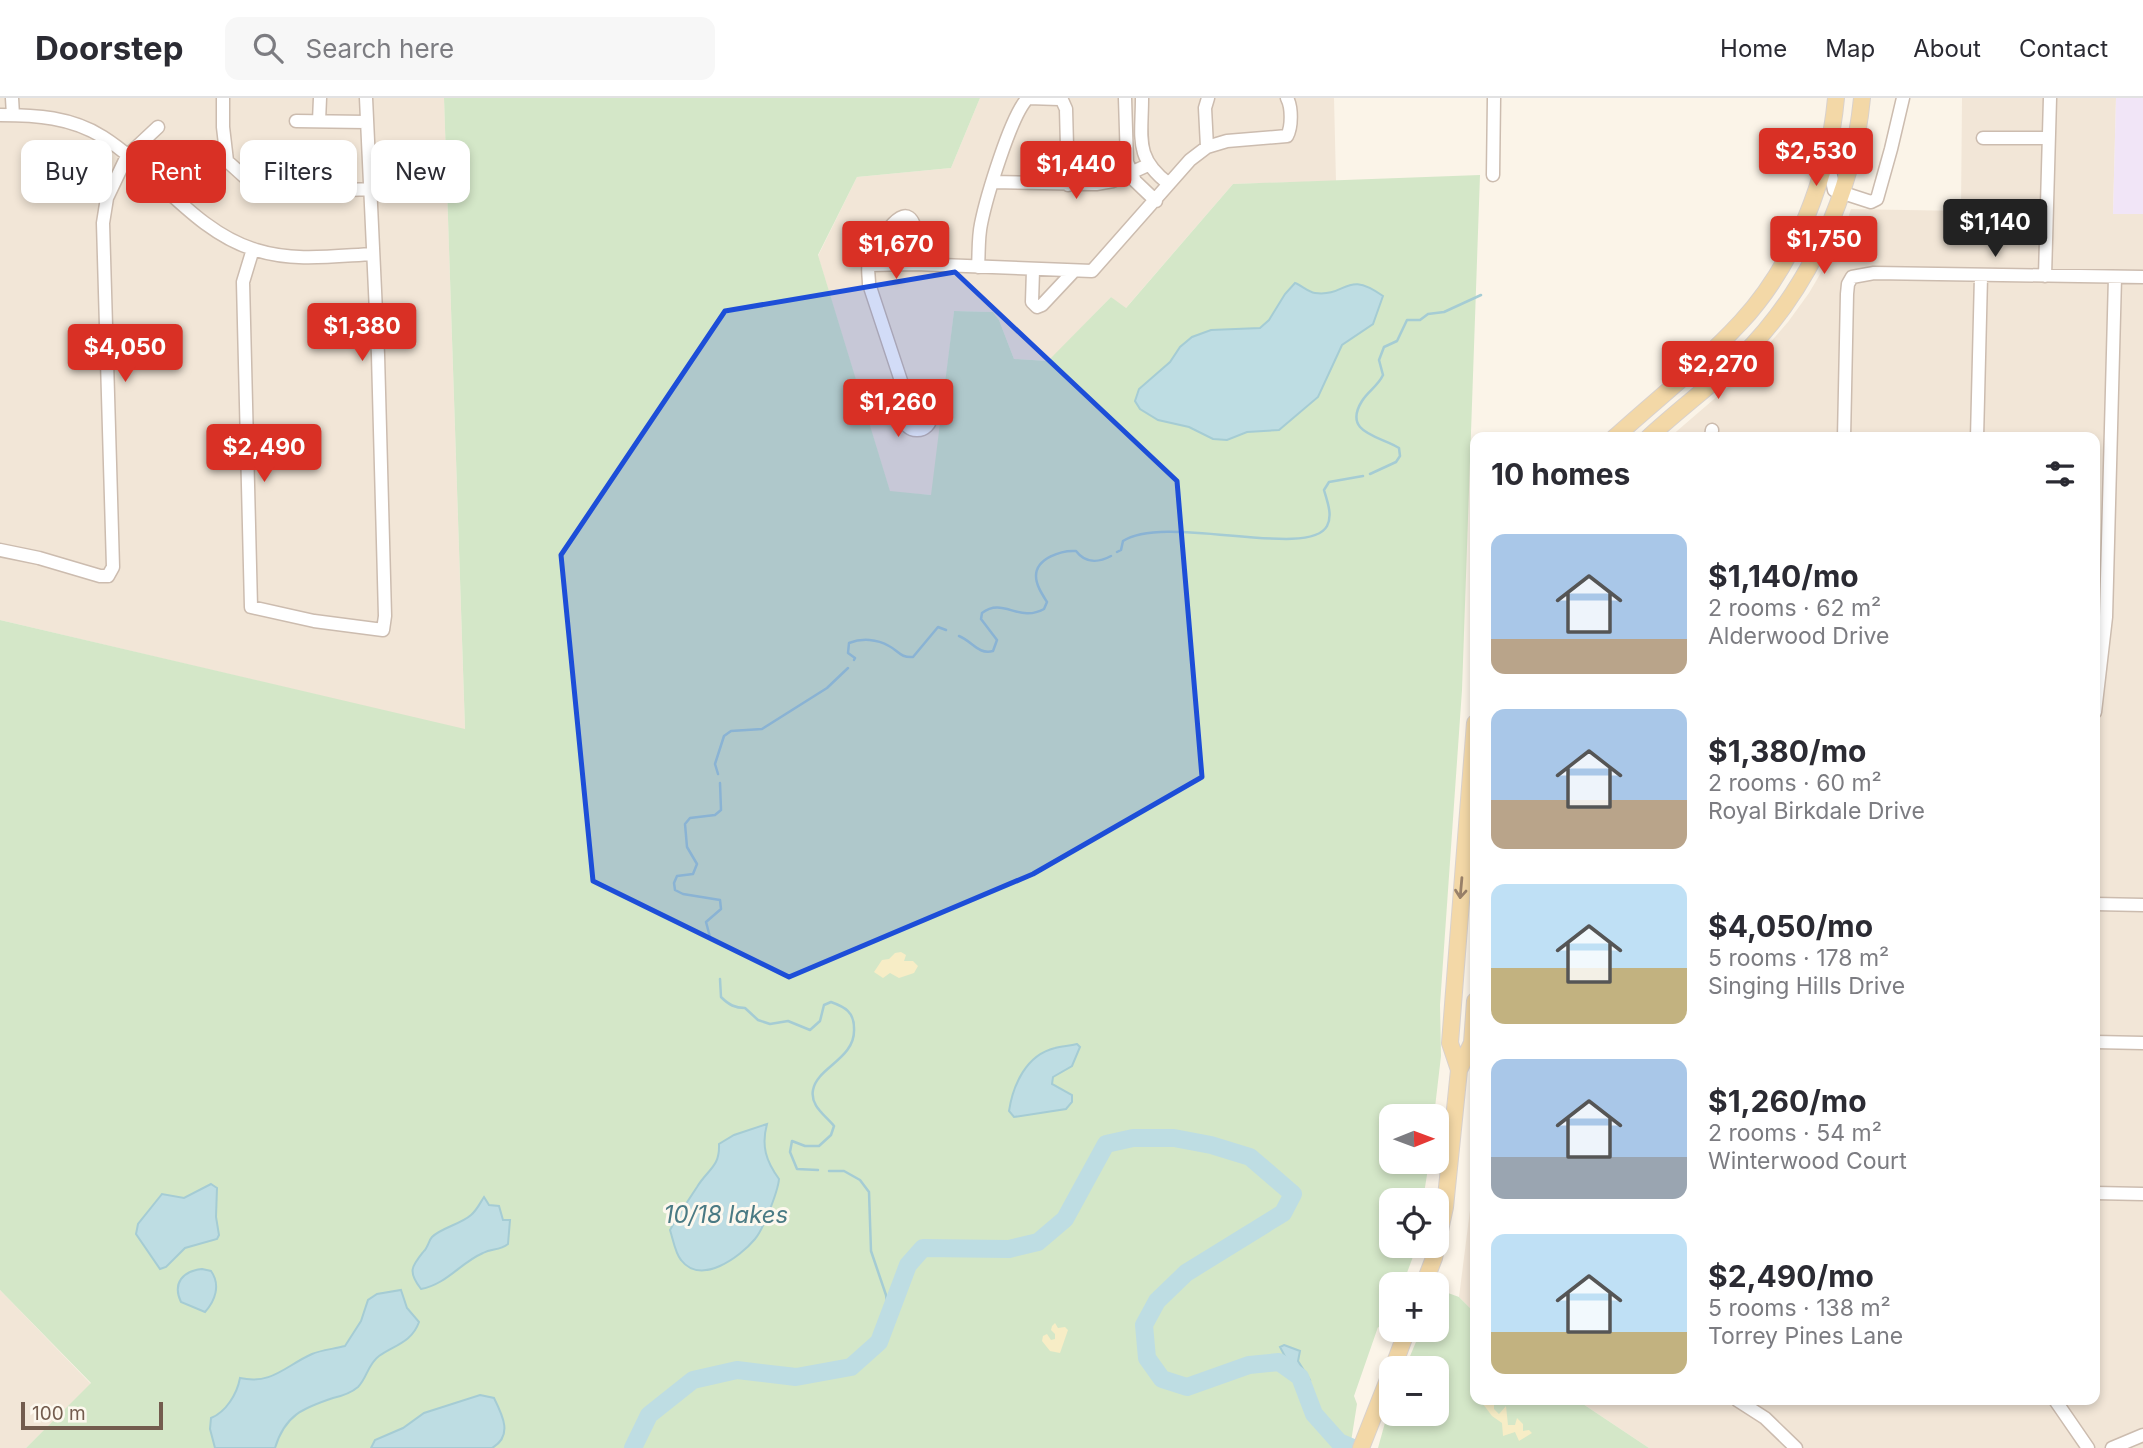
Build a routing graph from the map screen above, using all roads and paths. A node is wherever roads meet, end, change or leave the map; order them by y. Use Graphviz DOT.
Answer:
graph roads {
  1 [pos="12,98"];
  2 [pos="223,98"];
  3 [pos="320,98"];
  4 [pos="366,98"];
  5 [pos="1125,98"];
  6 [pos="1142,98"];
  7 [pos="1208,98"];
  8 [pos="1287,98"];
  9 [pos="1494,98"];
  10 [pos="1836,98"];
  11 [pos="1862,98"];
  12 [pos="1903,98"];
  13 [pos="2050,98"];
  14 [pos="7,115"];
  15 [pos="296,121"];
  16 [pos="319,121"];
  17 [pos="366,122"];
  18 [pos="158,127"];
  19 [pos="1983,138"];
  20 [pos="2048,138"];
  21 [pos="144,140"];
  22 [pos="1207,147"];
  23 [pos="126,155"];
  24 [pos="1827,157"];
  25 [pos="126,158"];
  26 [pos="1148,165"];
  27 [pos="1132,174"];
  28 [pos="1493,175"];
  29 [pos="992,182"];
  30 [pos="1169,184"];
  31 [pos="1068,185"];
  32 [pos="370,189"];
  33 [pos="1841,194"];
  34 [pos="1156,201"];
  35 [pos="181,203"];
  36 [pos="253,250"];
  37 [pos="373,254"];
  38 [pos="915,264"];
  39 [pos="868,265"];
  40 [pos="978,267"];
  41 [pos="1033,270"];
  42 [pos="1073,272"];
  43 [pos="1981,276"];
  44 [pos="2045,276"];
  45 [pos="2115,277"];
  46 [pos="2143,277"];
  47 [pos="1714,349"];
  48 [pos="1729,368"];
  49 [pos="909,405"];
  50 [pos="1621,432"];
  51 [pos="1655,432"];
  52 [pos="1843,432"];
  53 [pos="1976,432"];
  54 [pos="0,550"];
  55 [pos="2101,616"];
  56 [pos="1470,787"];
  57 [pos="2100,904"];
  58 [pos="2143,905"];
  59 [pos="2100,1042"];
  60 [pos="2143,1043"];
  61 [pos="1467,1068"];
  62 [pos="2100,1193"];
  63 [pos="2143,1194"];
  64 [pos="1429,1272"];
  65 [pos="1379,1402"];
  66 [pos="1745,1405"];
  67 [pos="2058,1405"];
  68 [pos="2143,1435"];
  69 [pos="1361,1448"];
  70 [pos="1796,1448"];
  71 [pos="2088,1448"];
  72 [pos="2112,1448"];
  1 -- 14 [label="street"];
  2 -- 32 [label="street"];
  3 -- 16 [label="street"];
  4 -- 17 [label="street"];
  5 -- 27 [label="street"];
  6 -- 26 [label="street"];
  7 -- 22 [label="street"];
  8 -- 22 [label="street"];
  9 -- 28 [label="street"];
  10 -- 24 [label="main road"];
  11 -- 33 [label="main road"];
  12 -- 33 [label="street"];
  13 -- 20 [label="street"];
  14 -- 23 [label="street"];
  15 -- 16 [label="street"];
  16 -- 17 [label="street"];
  17 -- 32 [label="street"];
  18 -- 21 [label="street"];
  19 -- 20 [label="street"];
  20 -- 44 [label="street"];
  22 -- 30 [label="street"];
  24 -- 33 [label="street"];
  24 -- 47 [label="main road"];
  25 -- 54 [label="street"];
  26 -- 27 [label="street"];
  26 -- 30 [label="street"];
  27 -- 31 [label="street"];
  27 -- 34 [label="street"];
  29 -- 31 [label="street"];
  29 -- 31 [label="street"];
  29 -- 40 [label="street"];
  30 -- 34 [label="street"];
  32 -- 37 [label="street"];
  33 -- 48 [label="main road"];
  34 -- 42 [label="street"];
  35 -- 36 [label="street"];
  36 -- 37 [label="street"];
  36 -- 37 [label="street"];
  38 -- 39 [label="street"];
  38 -- 39 [label="street"];
  38 -- 40 [label="street"];
  39 -- 49 [label="street"];
  40 -- 41 [label="street"];
  41 -- 42 [label="street"];
  41 -- 42 [label="street"];
  43 -- 44 [label="street"];
  43 -- 52 [label="street"];
  43 -- 53 [label="street"];
  44 -- 45 [label="street"];
  45 -- 46 [label="street"];
  45 -- 55 [label="street"];
  47 -- 48 [label="main road"];
  47 -- 50 [label="main road"];
  48 -- 51 [label="main road"];
  56 -- 61 [label="main road, one-way"];
  57 -- 58 [label="street"];
  59 -- 60 [label="street"];
  61 -- 64 [label="main road"];
  62 -- 63 [label="street"];
  65 -- 69 [label="main road"];
  66 -- 70 [label="street"];
  67 -- 71 [label="street"];
  68 -- 72 [label="street"];
}
